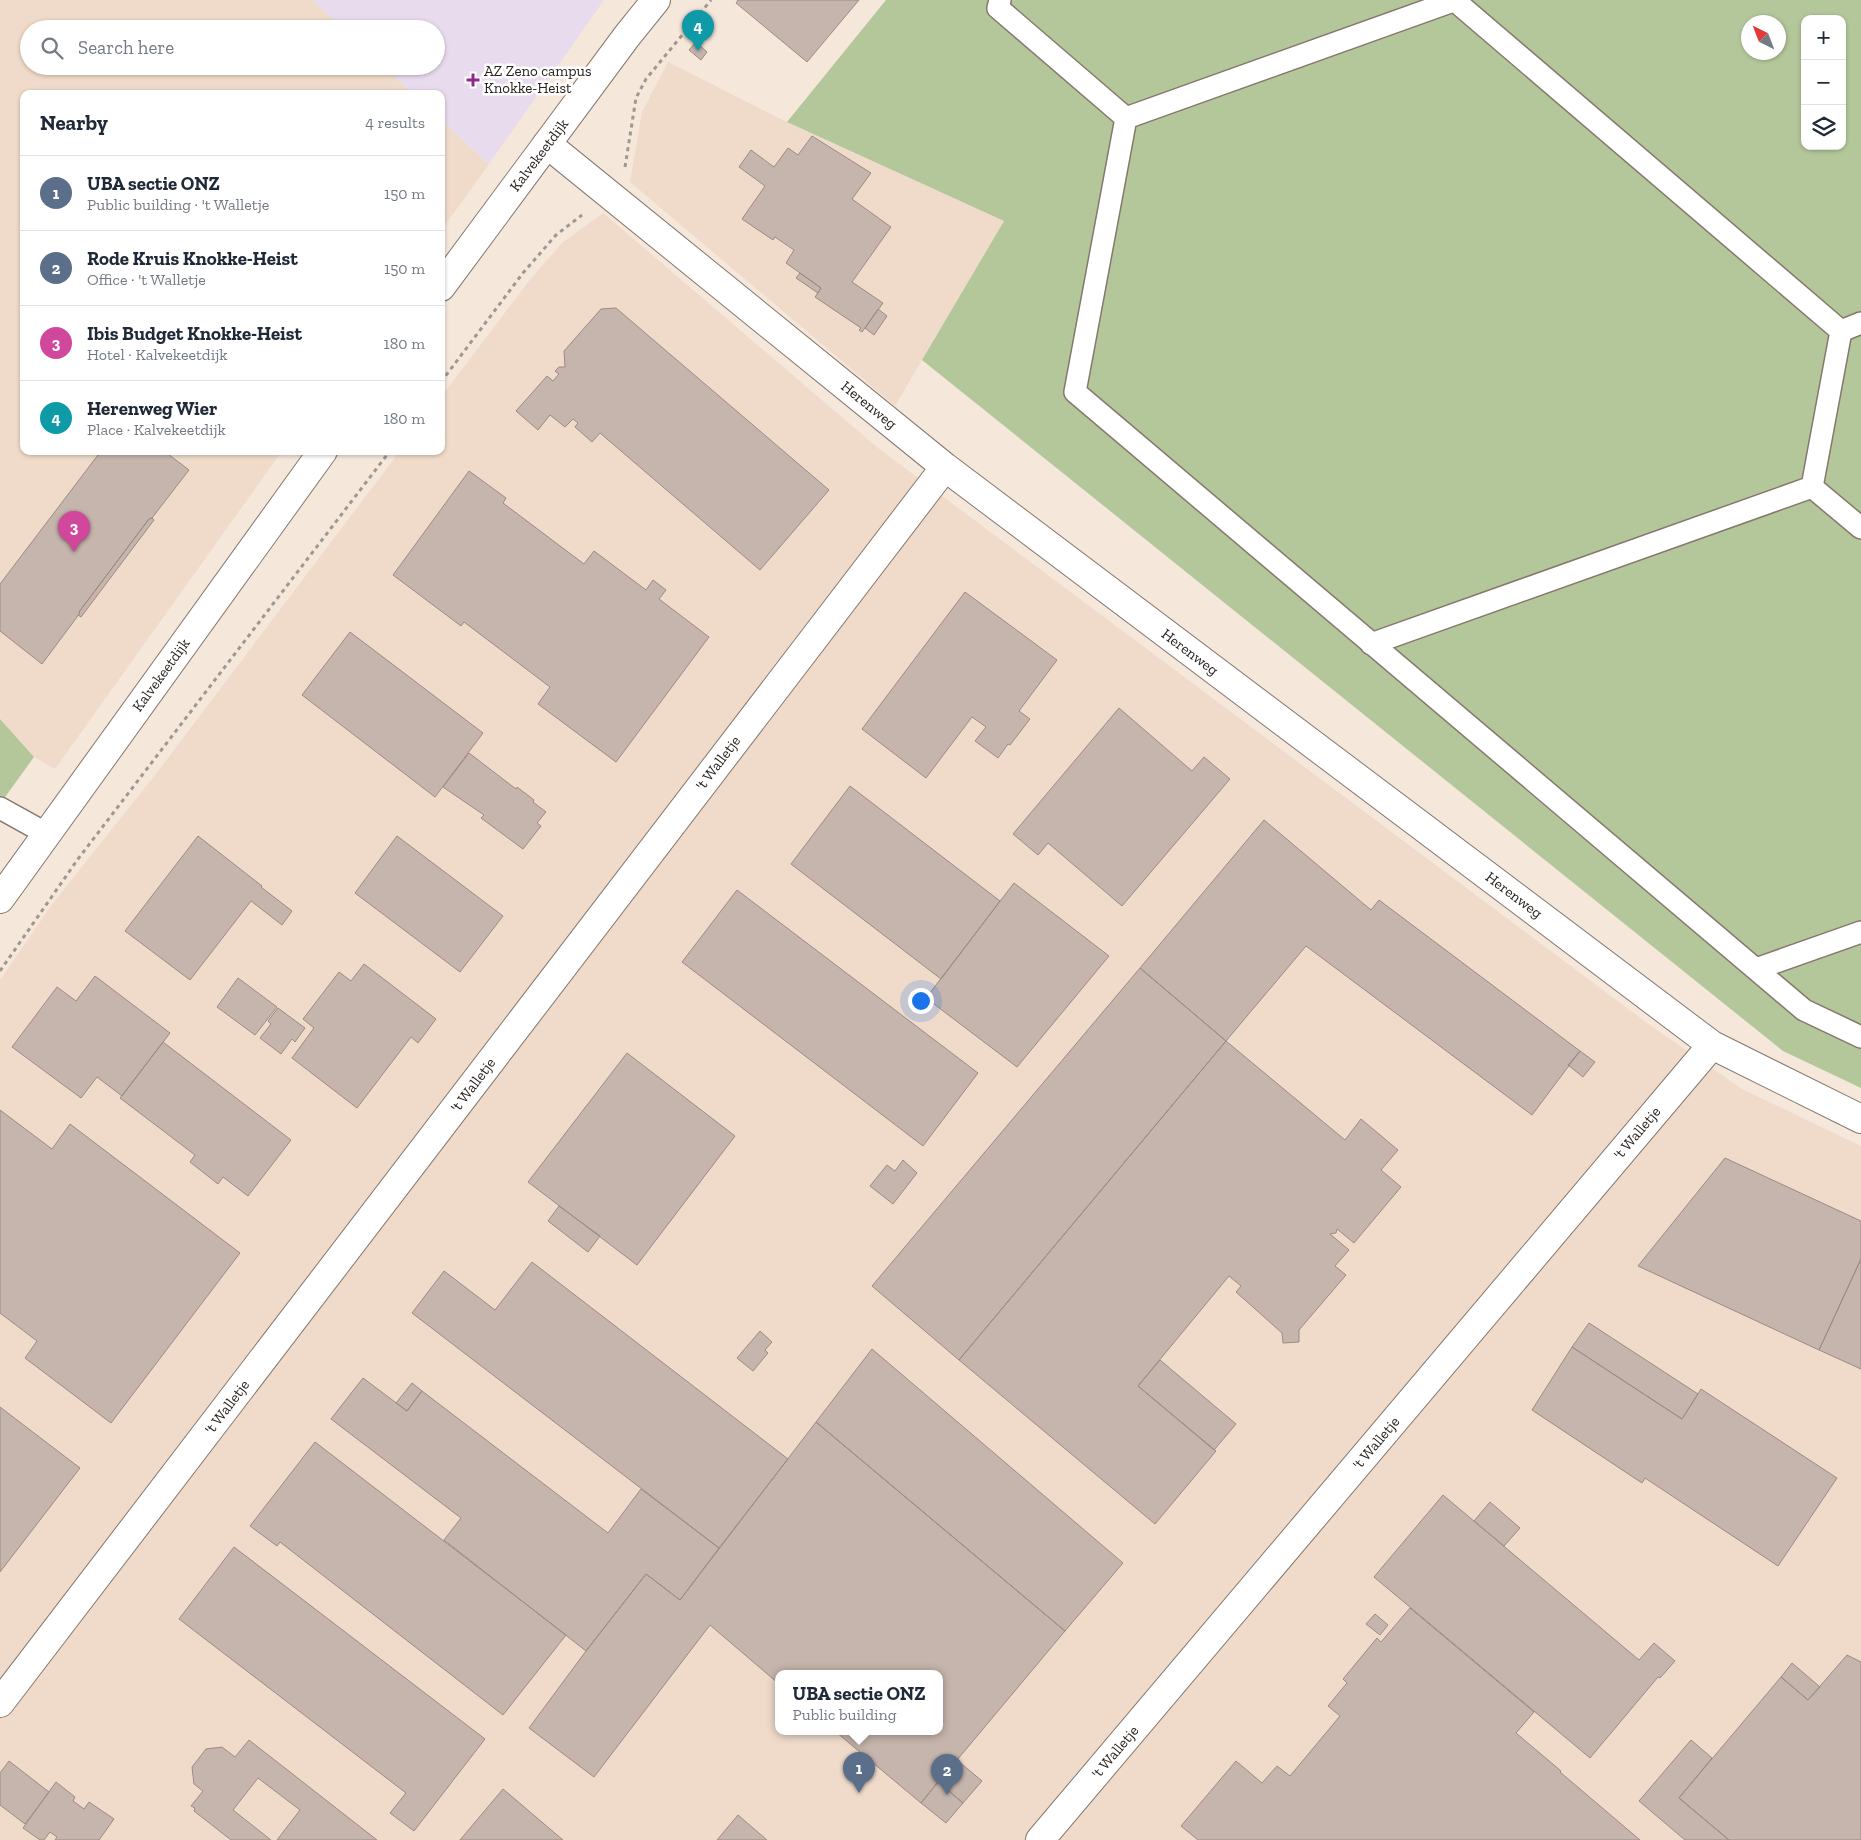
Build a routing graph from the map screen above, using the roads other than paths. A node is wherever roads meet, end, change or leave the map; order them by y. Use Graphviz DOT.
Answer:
graph roads {
  1 [pos="656,0"];
  2 [pos="1000,0"];
  3 [pos="1454,0"];
  4 [pos="1126,118"];
  5 [pos="547,144"];
  6 [pos="445,282"];
  7 [pos="1861,323"];
  8 [pos="1841,331"];
  9 [pos="320,455"];
  10 [pos="945,466"];
  11 [pos="1812,487"];
  12 [pos="1861,528"];
  13 [pos="1371,644"];
  14 [pos="0,808"];
  15 [pos="47,834"];
  16 [pos="0,899"];
  17 [pos="1861,932"];
  18 [pos="1756,969"];
  19 [pos="1861,1037"];
  20 [pos="1712,1045"];
  21 [pos="1861,1119"];
  22 [pos="0,1703"];
  23 [pos="1040,1840"];
  1 -- 5 [label="street, Kalvekeetdijk"];
  2 -- 4 [label="lane"];
  3 -- 4 [label="lane"];
  3 -- 8 [label="lane"];
  4 -- 13 [label="lane"];
  5 -- 6 [label="street, Kalvekeetdijk"];
  5 -- 10 [label="street, Herenweg"];
  7 -- 8 [label="lane"];
  8 -- 11 [label="lane"];
  9 -- 15 [label="street, Kalvekeetdijk"];
  10 -- 20 [label="street, Herenweg"];
  10 -- 22 [label="street, 't Walletje"];
  11 -- 12 [label="lane"];
  11 -- 13 [label="lane"];
  13 -- 18 [label="lane"];
  14 -- 15 [label="lane"];
  15 -- 16 [label="street, Kalvekeetdijk"];
  17 -- 18 [label="lane"];
  18 -- 19 [label="lane"];
  20 -- 21 [label="street, Herenweg"];
  20 -- 23 [label="street, 't Walletje"];
}
